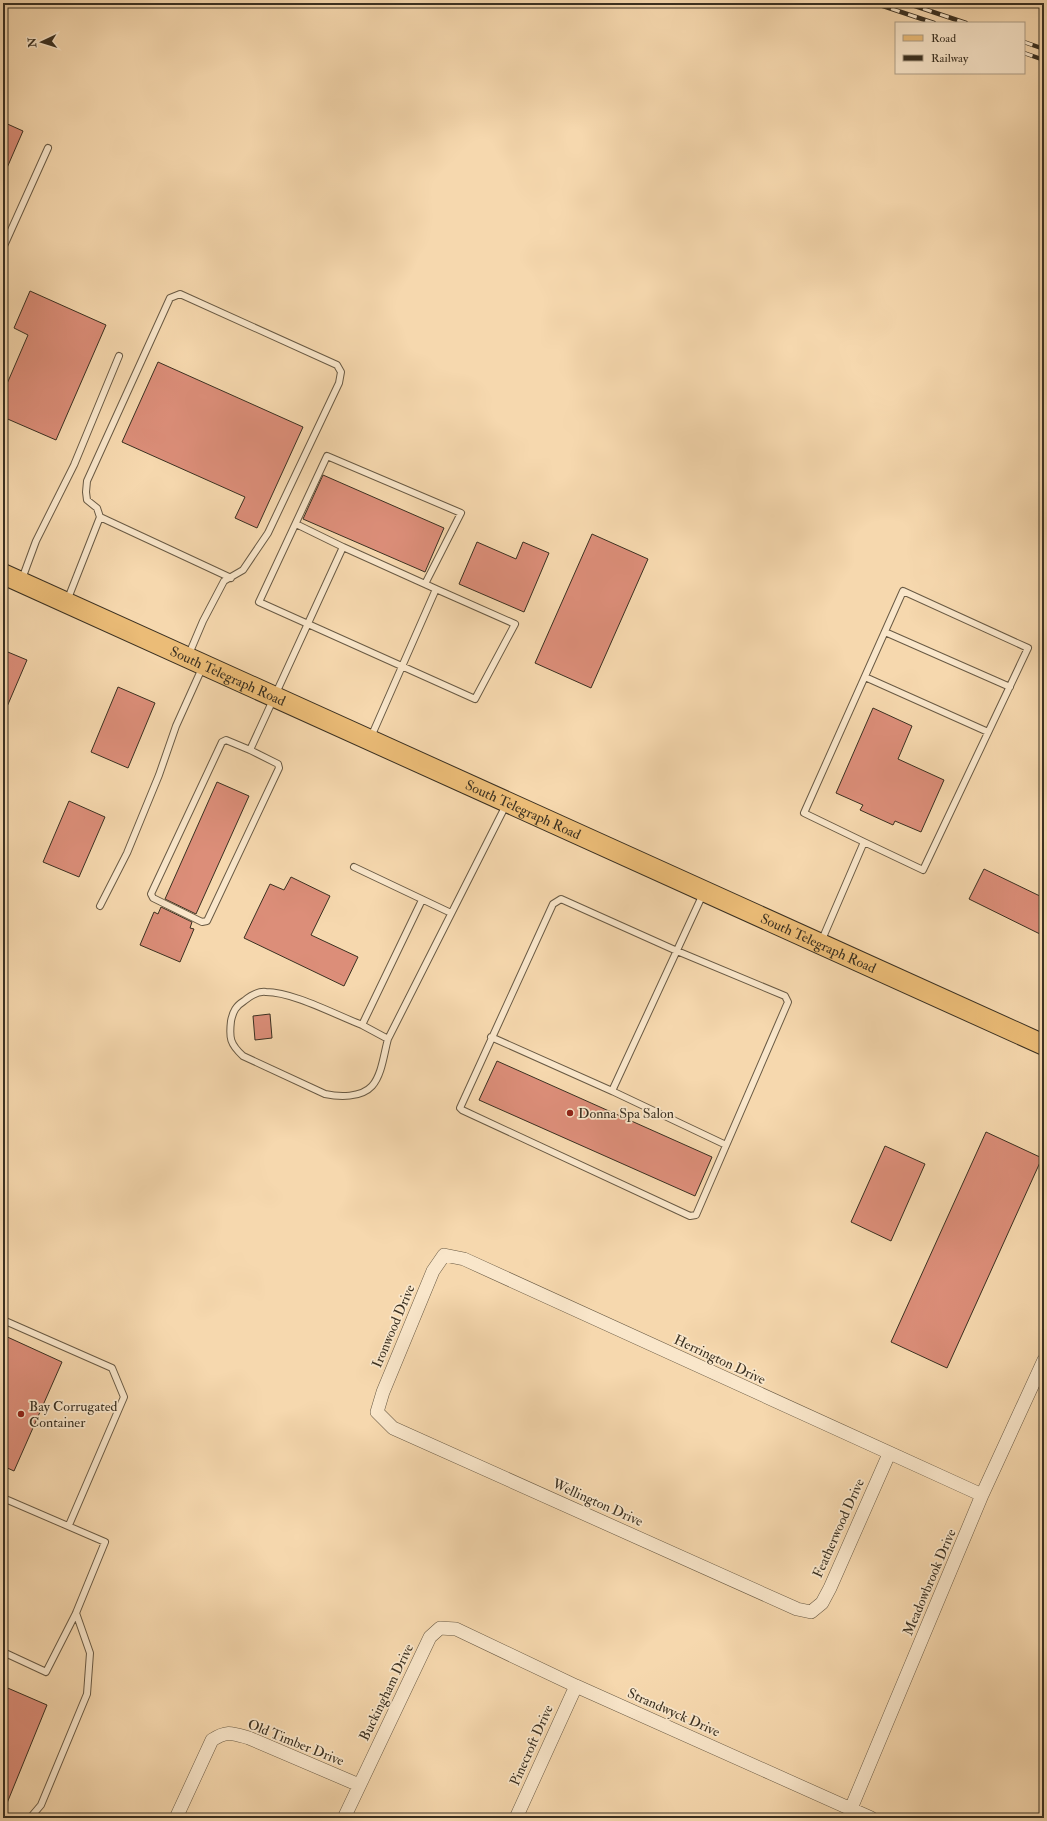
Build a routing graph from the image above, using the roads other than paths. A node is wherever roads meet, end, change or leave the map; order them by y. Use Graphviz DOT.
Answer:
graph roads {
  1 [pos="48,148"];
  2 [pos="3,248"];
  3 [pos="119,356"];
  4 [pos="100,517"];
  5 [pos="296,524"];
  6 [pos="343,547"];
  7 [pos="12,578"];
  8 [pos="231,578"];
  9 [pos="425,584"];
  10 [pos="436,589"];
  11 [pos="66,603"];
  12 [pos="307,624"];
  13 [pos="885,632"];
  14 [pos="196,661"];
  15 [pos="402,667"];
  16 [pos="865,677"];
  17 [pos="1010,687"];
  18 [pos="273,697"];
  19 [pos="988,732"];
  20 [pos="369,740"];
  21 [pos="250,750"];
  22 [pos="507,803"];
  23 [pos="864,842"];
  24 [pos="354,867"];
  25 [pos="704,893"];
  26 [pos="422,900"];
  27 [pos="100,906"];
  28 [pos="451,913"];
  29 [pos="820,945"];
  30 [pos="677,951"];
  31 [pos="362,1025"];
  32 [pos="491,1037"];
  33 [pos="388,1039"];
  34 [pos="1044,1046"];
  35 [pos="612,1091"];
  36 [pos="726,1145"];
  37 [pos="444,1254"];
  38 [pos="3,1320"];
  39 [pos="1044,1360"];
  40 [pos="377,1412"];
  41 [pos="889,1454"];
  42 [pos="982,1495"];
  43 [pos="3,1498"];
  44 [pos="69,1525"];
  45 [pos="811,1612"];
  46 [pos="76,1613"];
  47 [pos="465,1633"];
  48 [pos="3,1652"];
  49 [pos="576,1686"];
  50 [pos="359,1785"];
  51 [pos="849,1813"];
  52 [pos="30,1818"];
  53 [pos="176,1818"];
  54 [pos="344,1818"];
  55 [pos="516,1818"];
  56 [pos="871,1818"];
  1 -- 2 [label="lane"];
  3 -- 7 [label="lane"];
  4 -- 8 [label="lane"];
  4 -- 8 [label="lane"];
  4 -- 11 [label="lane"];
  5 -- 6 [label="lane"];
  5 -- 9 [label="lane"];
  5 -- 12 [label="lane"];
  6 -- 9 [label="lane"];
  6 -- 12 [label="lane"];
  7 -- 11 [label="main road, South Telegraph Road"];
  8 -- 14 [label="lane"];
  9 -- 10 [label="lane"];
  10 -- 15 [label="lane"];
  10 -- 15 [label="lane"];
  11 -- 14 [label="main road, South Telegraph Road"];
  12 -- 15 [label="lane"];
  12 -- 18 [label="lane"];
  13 -- 16 [label="lane"];
  13 -- 17 [label="lane"];
  13 -- 17 [label="lane"];
  14 -- 18 [label="main road, South Telegraph Road"];
  14 -- 27 [label="lane"];
  15 -- 20 [label="lane"];
  16 -- 19 [label="lane"];
  16 -- 23 [label="lane"];
  17 -- 19 [label="lane"];
  18 -- 20 [label="main road, South Telegraph Road"];
  18 -- 21 [label="lane"];
  19 -- 23 [label="lane"];
  20 -- 22 [label="main road, South Telegraph Road"];
  21 -- 21 [label="lane"];
  22 -- 25 [label="main road, South Telegraph Road"];
  22 -- 28 [label="lane"];
  23 -- 29 [label="lane"];
  24 -- 26 [label="lane"];
  25 -- 29 [label="main road, South Telegraph Road"];
  25 -- 30 [label="lane"];
  26 -- 28 [label="lane"];
  26 -- 31 [label="lane"];
  28 -- 33 [label="lane"];
  29 -- 34 [label="main road, South Telegraph Road"];
  30 -- 32 [label="lane"];
  30 -- 35 [label="lane"];
  30 -- 36 [label="lane"];
  31 -- 33 [label="lane"];
  31 -- 33 [label="lane"];
  32 -- 35 [label="lane"];
  32 -- 36 [label="lane"];
  35 -- 36 [label="lane"];
  37 -- 40 [label="street, Ironwood Drive"];
  37 -- 41 [label="street, Herrington Drive"];
  38 -- 44 [label="lane"];
  39 -- 42 [label="street, Meadowbrook Drive"];
  40 -- 45 [label="street, Wellington Drive"];
  41 -- 42 [label="street, Herrington Drive"];
  41 -- 45 [label="street, Featherwood Drive"];
  42 -- 51 [label="street, Meadowbrook Drive"];
  43 -- 44 [label="lane"];
  44 -- 46 [label="lane"];
  46 -- 48 [label="lane"];
  46 -- 52 [label="lane"];
  47 -- 49 [label="street, Strandwyck Drive"];
  47 -- 50 [label="street, Buckingham Drive"];
  49 -- 51 [label="street, Strandwyck Drive"];
  49 -- 55 [label="street, Pinecroft Drive"];
  50 -- 53 [label="street, Old Timber Drive"];
  50 -- 54 [label="street, Buckingham Drive"];
  51 -- 56 [label="street, Strandwyck Drive"];
}
